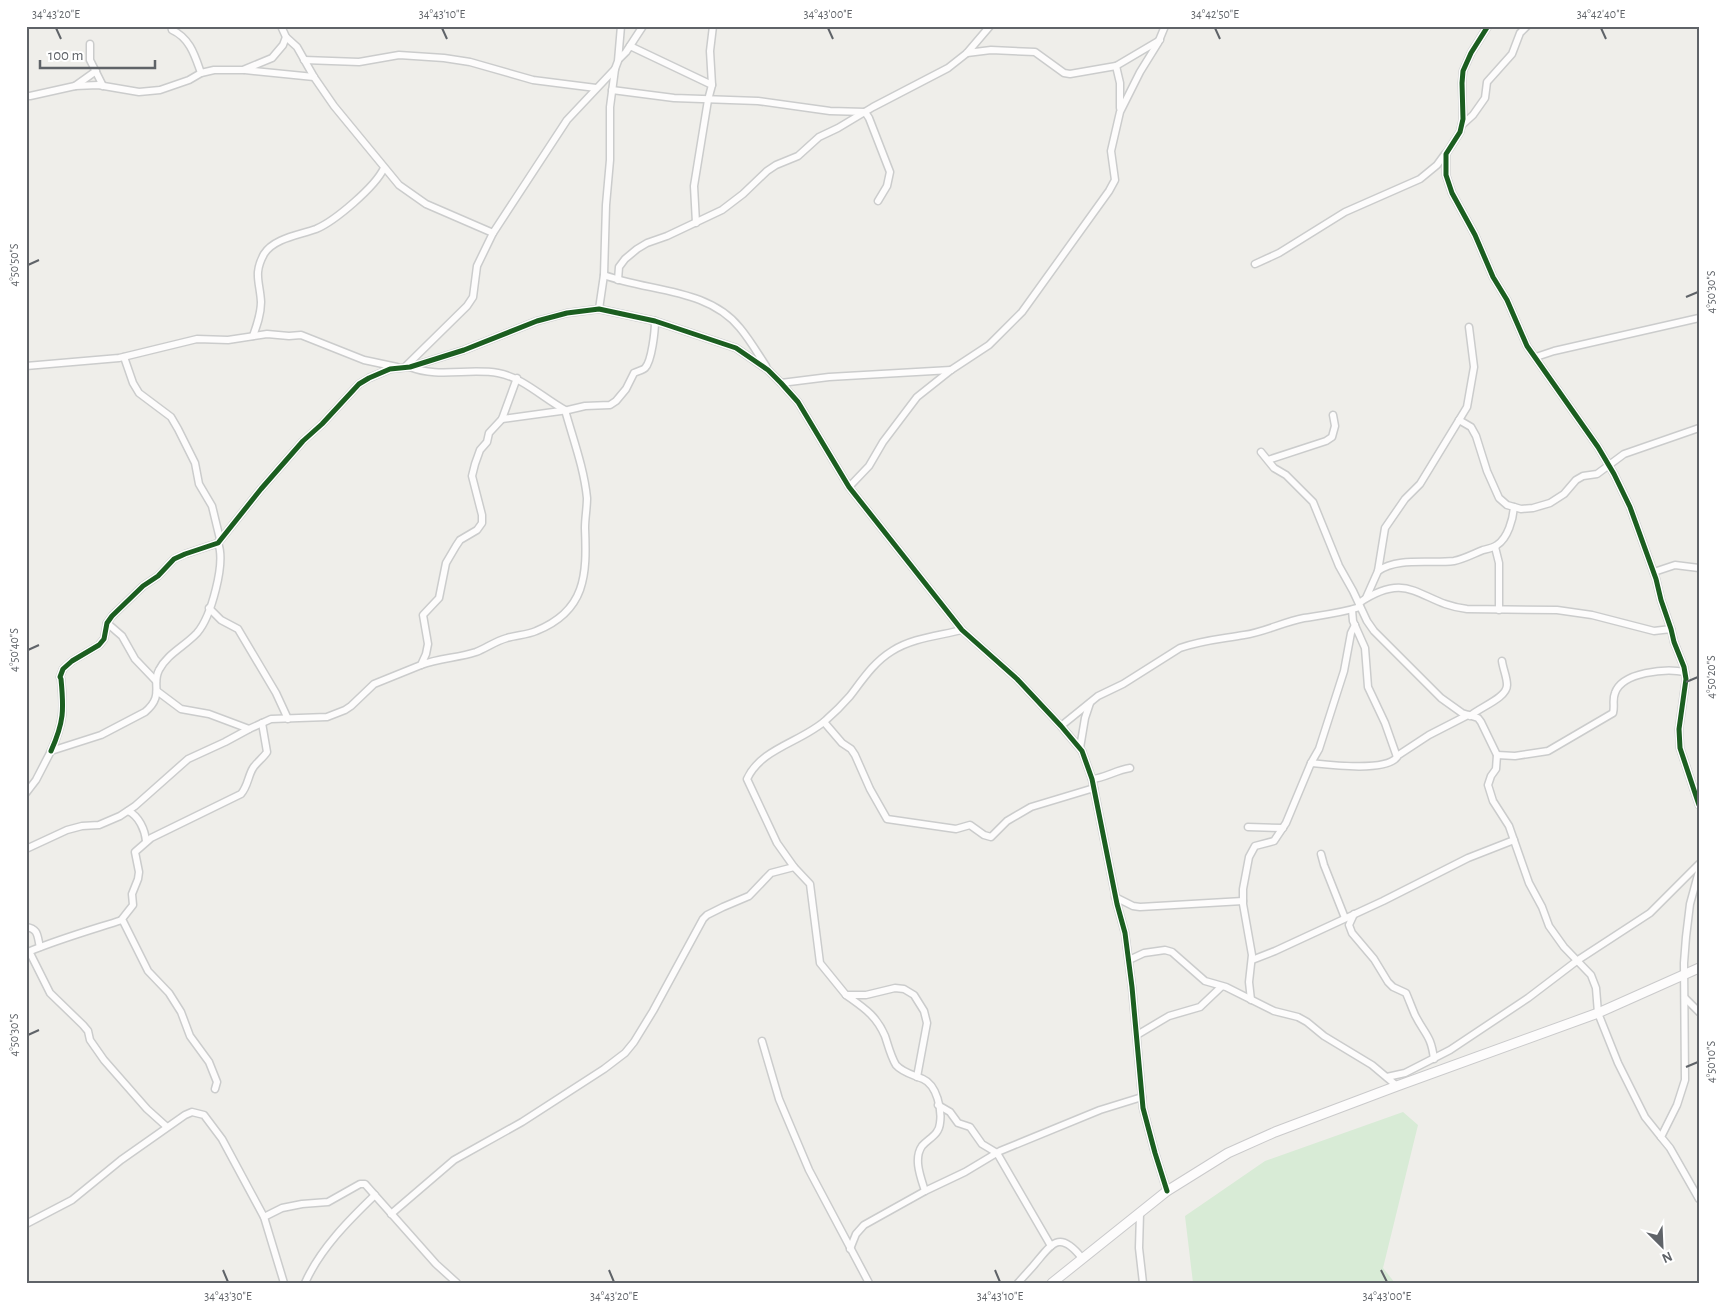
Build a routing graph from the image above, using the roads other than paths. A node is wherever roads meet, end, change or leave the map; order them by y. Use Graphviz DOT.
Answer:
graph roads {
  1 [pos="170,26"];
  2 [pos="281,26"];
  3 [pos="621,26"];
  4 [pos="642,26"];
  5 [pos="713,26"];
  6 [pos="990,26"];
  7 [pos="1165,26"];
  8 [pos="1488,26"];
  9 [pos="1527,26"];
  10 [pos="286,37"];
  11 [pos="1160,40"];
  12 [pos="90,44"];
  13 [pos="630,46"];
  14 [pos="967,54"];
  15 [pos="619,59"];
  16 [pos="304,60"];
  17 [pos="1116,66"];
  18 [pos="615,69"];
  19 [pos="96,70"];
  20 [pos="243,70"];
  21 [pos="201,73"];
  22 [pos="314,77"];
  23 [pos="712,85"];
  24 [pos="75,86"];
  25 [pos="103,86"];
  26 [pos="596,88"];
  27 [pos="612,90"];
  28 [pos="26,96"];
  29 [pos="708,100"];
  30 [pos="865,112"];
  31 [pos="1120,112"];
  32 [pos="1462,126"];
  33 [pos="1450,147"];
  34 [pos="384,168"];
  35 [pos="878,201"];
  36 [pos="696,223"];
  37 [pos="493,233"];
  38 [pos="1256,264"];
  39 [pos="604,274"];
  40 [pos="618,280"];
  41 [pos="599,309"];
  42 [pos="1699,318"];
  43 [pos="655,320"];
  44 [pos="1469,327"];
  45 [pos="253,336"];
  46 [pos="124,357"];
  47 [pos="1536,357"];
  48 [pos="26,366"];
  49 [pos="405,367"];
  50 [pos="768,370"];
  51 [pos="951,370"];
  52 [pos="517,378"];
  53 [pos="781,383"];
  54 [pos="564,410"];
  55 [pos="1333,415"];
  56 [pos="502,418"];
  57 [pos="1459,420"];
  58 [pos="1699,428"];
  59 [pos="1261,452"];
  60 [pos="1268,460"];
  61 [pos="1608,464"];
  62 [pos="849,486"];
  63 [pos="1514,507"];
  64 [pos="218,543"];
  65 [pos="1495,547"];
  66 [pos="1699,568"];
  67 [pos="1378,571"];
  68 [pos="1654,572"];
  69 [pos="1366,598"];
  70 [pos="1360,605"];
  71 [pos="209,608"];
  72 [pos="1352,610"];
  73 [pos="1499,610"];
  74 [pos="107,623"];
  75 [pos="1355,626"];
  76 [pos="1671,629"];
  77 [pos="962,630"];
  78 [pos="1502,661"];
  79 [pos="421,665"];
  80 [pos="1685,672"];
  81 [pos="156,681"];
  82 [pos="158,691"];
  83 [pos="1090,702"];
  84 [pos="1469,715"];
  85 [pos="288,719"];
  86 [pos="824,722"];
  87 [pos="262,724"];
  88 [pos="1061,726"];
  89 [pos="249,728"];
  90 [pos="1080,748"];
  91 [pos="50,751"];
  92 [pos="1497,755"];
  93 [pos="1397,756"];
  94 [pos="1312,763"];
  95 [pos="1130,768"];
  96 [pos="1092,779"];
  97 [pos="1094,788"];
  98 [pos="26,793"];
  99 [pos="1699,805"];
  100 [pos="128,811"];
  101 [pos="1248,827"];
  102 [pos="1283,828"];
  103 [pos="1514,840"];
  104 [pos="146,841"];
  105 [pos="26,849"];
  106 [pos="1321,854"];
  107 [pos="1699,864"];
  108 [pos="794,867"];
  109 [pos="1699,871"];
  110 [pos="1115,897"];
  111 [pos="1243,901"];
  112 [pos="1354,914"];
  113 [pos="1345,918"];
  114 [pos="122,920"];
  115 [pos="26,927"];
  116 [pos="40,947"];
  117 [pos="27,952"];
  118 [pos="1129,960"];
  119 [pos="1252,960"];
  120 [pos="1578,960"];
  121 [pos="1699,968"];
  122 [pos="1684,975"];
  123 [pos="1221,987"];
  124 [pos="846,995"];
  125 [pos="1684,998"];
  126 [pos="1250,1000"];
  127 [pos="1699,1012"];
  128 [pos="1598,1013"];
  129 [pos="1137,1035"];
  130 [pos="762,1041"];
  131 [pos="1434,1059"];
  132 [pos="917,1077"];
  133 [pos="1387,1077"];
  134 [pos="1397,1086"];
  135 [pos="215,1089"];
  136 [pos="1142,1097"];
  137 [pos="938,1104"];
  138 [pos="167,1127"];
  139 [pos="1661,1137"];
  140 [pos="997,1153"];
  141 [pos="924,1191"];
  142 [pos="1167,1191"];
  143 [pos="375,1194"];
  144 [pos="1699,1199"];
  145 [pos="1140,1213"];
  146 [pos="391,1214"];
  147 [pos="264,1217"];
  148 [pos="26,1224"];
  149 [pos="1050,1246"];
  150 [pos="850,1249"];
  151 [pos="1082,1258"];
  152 [pos="284,1283"];
  153 [pos="305,1283"];
  154 [pos="457,1283"];
  155 [pos="869,1283"];
  156 [pos="1018,1283"];
  157 [pos="1052,1283"];
  158 [pos="1143,1283"];
  1 -- 21 [label="street"];
  2 -- 10 [label="street"];
  3 -- 15 [label="street"];
  4 -- 13 [label="street"];
  5 -- 23 [label="street"];
  6 -- 14 [label="street"];
  7 -- 11 [label="street"];
  8 -- 32 [label="street"];
  9 -- 32 [label="street"];
  10 -- 16 [label="street"];
  10 -- 20 [label="street"];
  11 -- 17 [label="street"];
  11 -- 31 [label="street"];
  12 -- 19 [label="street"];
  13 -- 15 [label="street"];
  13 -- 23 [label="street"];
  14 -- 17 [label="street"];
  14 -- 30 [label="street"];
  15 -- 18 [label="street"];
  16 -- 22 [label="street"];
  16 -- 26 [label="street"];
  17 -- 31 [label="street"];
  18 -- 26 [label="street"];
  18 -- 27 [label="street"];
  19 -- 24 [label="street"];
  19 -- 25 [label="street"];
  20 -- 21 [label="street"];
  20 -- 22 [label="street"];
  21 -- 25 [label="street"];
  22 -- 34 [label="street"];
  23 -- 29 [label="street"];
  24 -- 25 [label="street"];
  24 -- 28 [label="street"];
  26 -- 37 [label="street"];
  27 -- 29 [label="street"];
  27 -- 39 [label="street"];
  29 -- 30 [label="street"];
  29 -- 36 [label="street"];
  30 -- 35 [label="street"];
  30 -- 36 [label="street"];
  31 -- 51 [label="street"];
  32 -- 33 [label="street"];
  33 -- 38 [label="street"];
  33 -- 47 [label="street"];
  34 -- 37 [label="street"];
  34 -- 45 [label="street"];
  36 -- 40 [label="street"];
  37 -- 49 [label="street"];
  39 -- 40 [label="street"];
  39 -- 41 [label="street"];
  40 -- 50 [label="street"];
  41 -- 43 [label="street"];
  41 -- 49 [label="street"];
  42 -- 47 [label="street"];
  43 -- 50 [label="street"];
  43 -- 54 [label="street"];
  44 -- 57 [label="street"];
  45 -- 46 [label="street"];
  45 -- 49 [label="street"];
  46 -- 48 [label="street"];
  46 -- 64 [label="street"];
  47 -- 61 [label="street"];
  49 -- 52 [label="street"];
  49 -- 64 [label="street"];
  50 -- 53 [label="street"];
  51 -- 53 [label="street"];
  51 -- 62 [label="street"];
  52 -- 54 [label="street"];
  52 -- 56 [label="street"];
  53 -- 62 [label="street"];
  54 -- 56 [label="street"];
  54 -- 79 [label="street"];
  55 -- 60 [label="street"];
  56 -- 79 [label="street"];
  57 -- 63 [label="street"];
  57 -- 67 [label="street"];
  58 -- 61 [label="street"];
  59 -- 60 [label="street"];
  60 -- 70 [label="street"];
  61 -- 63 [label="street"];
  61 -- 68 [label="street"];
  62 -- 77 [label="street"];
  63 -- 65 [label="street"];
  64 -- 71 [label="street"];
  64 -- 74 [label="street"];
  65 -- 67 [label="street"];
  65 -- 73 [label="street"];
  66 -- 68 [label="street"];
  67 -- 69 [label="street"];
  68 -- 76 [label="street"];
  69 -- 70 [label="street"];
  69 -- 73 [label="street"];
  70 -- 72 [label="street"];
  70 -- 84 [label="street"];
  71 -- 81 [label="street"];
  71 -- 85 [label="street"];
  72 -- 75 [label="street"];
  72 -- 83 [label="street"];
  73 -- 76 [label="street"];
  74 -- 81 [label="street"];
  74 -- 91 [label="street"];
  75 -- 93 [label="street"];
  75 -- 94 [label="street"];
  76 -- 80 [label="street"];
  77 -- 86 [label="street"];
  77 -- 88 [label="street"];
  78 -- 84 [label="street"];
  79 -- 85 [label="street"];
  80 -- 92 [label="street"];
  80 -- 99 [label="street"];
  81 -- 82 [label="street"];
  82 -- 89 [label="street"];
  82 -- 91 [label="street"];
  83 -- 88 [label="street"];
  83 -- 90 [label="street"];
  84 -- 92 [label="street"];
  84 -- 93 [label="street"];
  85 -- 87 [label="street"];
  86 -- 97 [label="street"];
  86 -- 108 [label="street"];
  87 -- 89 [label="street"];
  87 -- 104 [label="street"];
  88 -- 90 [label="street"];
  89 -- 100 [label="street"];
  90 -- 96 [label="street"];
  91 -- 98 [label="street"];
  92 -- 103 [label="street"];
  93 -- 94 [label="street"];
  94 -- 102 [label="street"];
  95 -- 96 [label="street"];
  96 -- 97 [label="street"];
  97 -- 110 [label="street"];
  100 -- 104 [label="street"];
  100 -- 105 [label="street"];
  101 -- 102 [label="street"];
  102 -- 111 [label="street"];
  103 -- 112 [label="street"];
  103 -- 120 [label="street"];
  104 -- 114 [label="street"];
  106 -- 113 [label="street"];
  107 -- 120 [label="street"];
  108 -- 124 [label="street"];
  108 -- 146 [label="street"];
  109 -- 122 [label="street"];
  110 -- 111 [label="street"];
  110 -- 118 [label="street"];
  111 -- 119 [label="street"];
  112 -- 113 [label="street"];
  112 -- 131 [label="street"];
  113 -- 119 [label="street"];
  114 -- 116 [label="street"];
  114 -- 135 [label="street"];
  115 -- 116 [label="street"];
  116 -- 117 [label="street"];
  117 -- 138 [label="street"];
  118 -- 123 [label="street"];
  118 -- 129 [label="street"];
  119 -- 126 [label="street"];
  120 -- 128 [label="street"];
  120 -- 131 [label="street"];
  121 -- 122 [label="main road"];
  122 -- 125 [label="street"];
  122 -- 128 [label="main road"];
  123 -- 126 [label="street"];
  123 -- 129 [label="street"];
  124 -- 132 [label="street"];
  124 -- 132 [label="street"];
  125 -- 127 [label="street"];
  125 -- 139 [label="street"];
  126 -- 133 [label="street"];
  128 -- 134 [label="main road"];
  128 -- 139 [label="street"];
  129 -- 136 [label="street"];
  130 -- 150 [label="street"];
  131 -- 133 [label="street"];
  132 -- 137 [label="street"];
  133 -- 134 [label="street"];
  134 -- 142 [label="main road"];
  136 -- 140 [label="street"];
  136 -- 142 [label="street"];
  137 -- 140 [label="street"];
  137 -- 141 [label="street"];
  138 -- 147 [label="street"];
  138 -- 148 [label="street"];
  139 -- 144 [label="street"];
  140 -- 141 [label="street"];
  140 -- 149 [label="street"];
  141 -- 150 [label="street"];
  142 -- 145 [label="main road"];
  143 -- 146 [label="street"];
  143 -- 147 [label="street"];
  143 -- 153 [label="street"];
  145 -- 151 [label="main road"];
  145 -- 158 [label="street"];
  146 -- 154 [label="street"];
  147 -- 152 [label="street"];
  149 -- 151 [label="street"];
  149 -- 156 [label="street"];
  150 -- 155 [label="street"];
  151 -- 157 [label="main road"];
}
